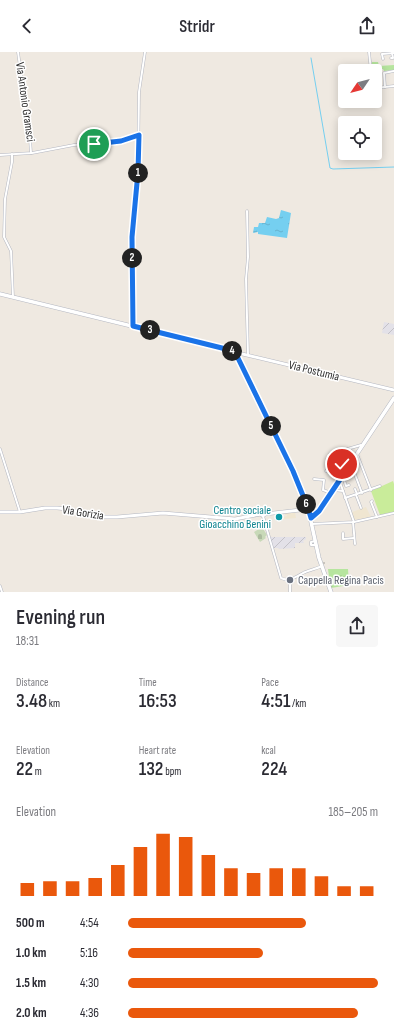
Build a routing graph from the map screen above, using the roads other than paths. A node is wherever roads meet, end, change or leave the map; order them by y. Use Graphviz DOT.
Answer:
graph roads {
  1 [pos="18,52"];
  2 [pos="145,52"];
  3 [pos="369,52"];
  4 [pos="393,53"];
  5 [pos="392,58"];
  6 [pos="383,59"];
  7 [pos="370,64"];
  8 [pos="394,71"];
  9 [pos="394,86"];
  10 [pos="382,87"];
  11 [pos="386,87"];
  12 [pos="139,135"];
  13 [pos="30,153"];
  14 [pos="12,154"];
  15 [pos="0,155"];
  16 [pos="247,211"];
  17 [pos="0,294"];
  18 [pos="13,297"];
  19 [pos="133,326"];
  20 [pos="234,352"];
  21 [pos="248,355"];
  22 [pos="393,390"];
  23 [pos="394,398"];
  24 [pos="362,445"];
  25 [pos="0,449"];
  26 [pos="350,449"];
  27 [pos="337,452"];
  28 [pos="357,454"];
  29 [pos="343,458"];
  30 [pos="354,459"];
  31 [pos="351,463"];
  32 [pos="346,470"];
  33 [pos="326,471"];
  34 [pos="336,473"];
  35 [pos="341,478"];
  36 [pos="314,479"];
  37 [pos="349,485"];
  38 [pos="380,486"];
  39 [pos="345,487"];
  40 [pos="355,489"];
  41 [pos="370,490"];
  42 [pos="332,491"];
  43 [pos="343,491"];
  44 [pos="362,493"];
  45 [pos="356,494"];
  46 [pos="345,498"];
  47 [pos="372,501"];
  48 [pos="360,508"];
  49 [pos="309,509"];
  50 [pos="0,512"];
  51 [pos="20,512"];
  52 [pos="394,513"];
  53 [pos="263,514"];
  54 [pos="377,517"];
  55 [pos="311,518"];
  56 [pos="353,522"];
  57 [pos="312,524"];
  58 [pos="343,533"];
  59 [pos="354,538"];
  60 [pos="355,544"];
  61 [pos="322,564"];
  62 [pos="290,580"];
  63 [pos="0,586"];
  64 [pos="2,592"];
  65 [pos="290,592"];
  66 [pos="331,592"];
  1 -- 13 [label="street, Via Antonio Gramsci"];
  2 -- 12 [label="street"];
  3 -- 7 [label="street"];
  4 -- 5 [label="street"];
  4 -- 6 [label="street"];
  8 -- 11 [label="street"];
  9 -- 11 [label="street"];
  10 -- 11 [label="street"];
  12 -- 13 [label="street"];
  12 -- 19 [label="street"];
  13 -- 14 [label="street"];
  14 -- 15 [label="street"];
  14 -- 18 [label="street"];
  16 -- 21 [label="street"];
  17 -- 18 [label="main road"];
  18 -- 19 [label="main road"];
  19 -- 20 [label="main road"];
  20 -- 21 [label="street, Via Postumia"];
  20 -- 49 [label="main road"];
  21 -- 22 [label="street, Via Postumia"];
  23 -- 24 [label="main road"];
  24 -- 26 [label="street"];
  24 -- 28 [label="main road"];
  25 -- 51 [label="street"];
  26 -- 27 [label="street"];
  26 -- 30 [label="street"];
  27 -- 32 [label="street"];
  27 -- 34 [label="street"];
  28 -- 30 [label="main road"];
  28 -- 41 [label="street"];
  29 -- 32 [label="street"];
  30 -- 31 [label="main road"];
  31 -- 32 [label="main road"];
  31 -- 44 [label="street"];
  32 -- 35 [label="main road"];
  33 -- 34 [label="street"];
  34 -- 35 [label="street"];
  35 -- 37 [label="street"];
  35 -- 39 [label="street"];
  35 -- 42 [label="main road"];
  35 -- 43 [label="street"];
  36 -- 42 [label="street"];
  38 -- 41 [label="street"];
  40 -- 45 [label="street"];
  41 -- 44 [label="street"];
  42 -- 43 [label="street"];
  42 -- 55 [label="main road"];
  43 -- 46 [label="street"];
  44 -- 45 [label="street"];
  45 -- 46 [label="street"];
  45 -- 48 [label="street"];
  46 -- 56 [label="street"];
  47 -- 54 [label="street"];
  49 -- 53 [label="street, Via Gorizia"];
  49 -- 55 [label="main road"];
  50 -- 51 [label="street, Via Gorizia"];
  51 -- 53 [label="street, Via Gorizia"];
  52 -- 54 [label="street"];
  53 -- 62 [label="street"];
  54 -- 56 [label="street"];
  55 -- 57 [label="main road"];
  56 -- 57 [label="street"];
  56 -- 59 [label="street"];
  57 -- 61 [label="main road"];
  58 -- 59 [label="street"];
  59 -- 60 [label="street"];
  61 -- 62 [label="street"];
  61 -- 66 [label="main road"];
  62 -- 65 [label="street"];
  63 -- 64 [label="street"];
}
